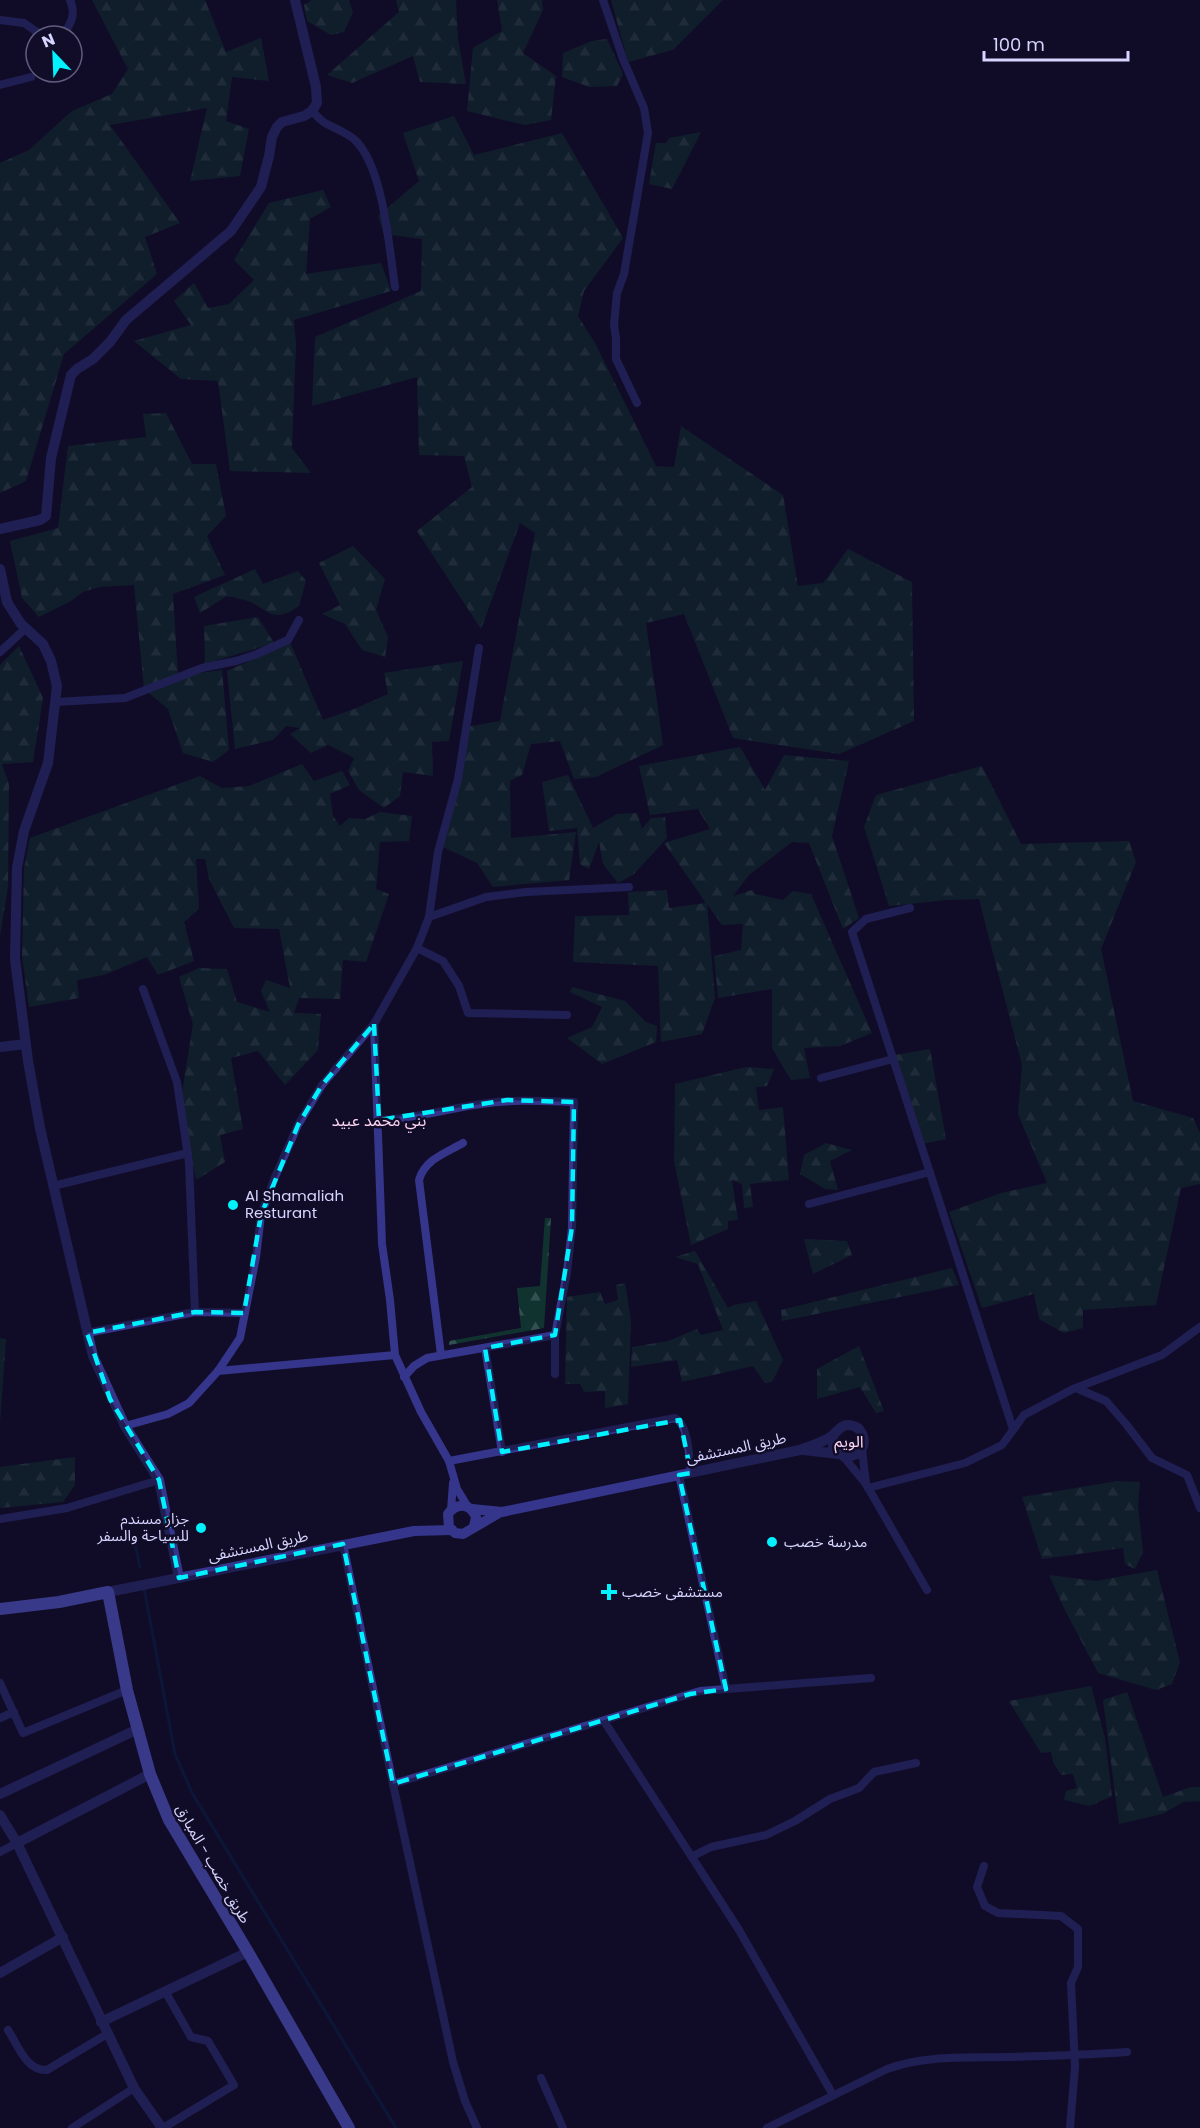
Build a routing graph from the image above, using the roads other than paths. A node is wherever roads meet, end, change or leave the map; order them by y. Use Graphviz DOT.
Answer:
graph roads {
  1 [pos="70,0"];
  2 [pos="295,0"];
  3 [pos="603,0"];
  4 [pos="0,20"];
  5 [pos="24,79"];
  6 [pos="0,85"];
  7 [pos="312,111"];
  8 [pos="395,288"];
  9 [pos="638,403"];
  10 [pos="0,529"];
  11 [pos="0,569"];
  12 [pos="299,620"];
  13 [pos="26,628"];
  14 [pos="478,648"];
  15 [pos="0,652"];
  16 [pos="56,702"];
  17 [pos="629,887"];
  18 [pos="910,908"];
  19 [pos="429,917"];
  20 [pos="417,948"];
  21 [pos="143,989"];
  22 [pos="567,1015"];
  23 [pos="374,1024"];
  24 [pos="26,1044"];
  25 [pos="0,1047"];
  26 [pos="893,1059"];
  27 [pos="821,1078"];
  28 [pos="379,1120"];
  29 [pos="464,1143"];
  30 [pos="188,1153"];
  31 [pos="930,1172"];
  32 [pos="53,1186"];
  33 [pos="809,1204"];
  34 [pos="195,1312"];
  35 [pos="244,1313"];
  36 [pos="1200,1328"];
  37 [pos="87,1333"];
  38 [pos="555,1335"];
  39 [pos="485,1347"];
  40 [pos="395,1354"];
  41 [pos="441,1355"];
  42 [pos="218,1371"];
  43 [pos="555,1374"];
  44 [pos="404,1377"];
  45 [pos="1076,1388"];
  46 [pos="124,1426"];
  47 [pos="1013,1429"];
  48 [pos="833,1435"];
  49 [pos="862,1449"];
  50 [pos="800,1450"];
  51 [pos="502,1452"];
  52 [pos="841,1455"];
  53 [pos="449,1461"];
  54 [pos="691,1473"];
  55 [pos="679,1475"];
  56 [pos="159,1480"];
  57 [pos="453,1480"];
  58 [pos="867,1486"];
  59 [pos="470,1508"];
  60 [pos="1200,1508"];
  61 [pos="449,1512"];
  62 [pos="502,1512"];
  63 [pos="0,1519"];
  64 [pos="474,1526"];
  65 [pos="452,1530"];
  66 [pos="414,1531"];
  67 [pos="343,1544"];
  68 [pos="179,1578"];
  69 [pos="927,1590"];
  70 [pos="108,1592"];
  71 [pos="0,1609"];
  72 [pos="872,1678"];
  73 [pos="0,1683"];
  74 [pos="726,1689"];
  75 [pos="127,1690"];
  76 [pos="14,1712"];
  77 [pos="0,1718"];
  78 [pos="604,1721"];
  79 [pos="138,1730"];
  80 [pos="916,1763"];
  81 [pos="150,1774"];
  82 [pos="393,1784"];
  83 [pos="0,1794"];
  84 [pos="0,1815"];
  85 [pos="17,1844"];
  86 [pos="0,1852"];
  87 [pos="693,1856"];
  88 [pos="984,1866"];
  89 [pos="63,1937"];
  90 [pos="248,1952"];
  91 [pos="1,1969"];
  92 [pos="165,1991"];
  93 [pos="101,2022"];
  94 [pos="8,2030"];
  95 [pos="107,2034"];
  96 [pos="1127,2052"];
  97 [pos="1075,2056"];
  98 [pos="541,2078"];
  99 [pos="134,2088"];
  100 [pos="833,2096"];
  101 [pos="72,2128"];
  102 [pos="162,2128"];
  103 [pos="349,2128"];
  104 [pos="477,2128"];
  105 [pos="563,2128"];
  106 [pos="767,2128"];
  107 [pos="1070,2128"];
  1 -- 4 [label="street"];
  2 -- 7 [label="street"];
  3 -- 9 [label="street"];
  5 -- 6 [label="street"];
  7 -- 8 [label="street"];
  7 -- 10 [label="street"];
  11 -- 13 [label="street"];
  12 -- 16 [label="street"];
  13 -- 15 [label="street"];
  13 -- 16 [label="street"];
  14 -- 19 [label="street"];
  16 -- 24 [label="street"];
  17 -- 19 [label="street"];
  18 -- 26 [label="street"];
  19 -- 20 [label="street"];
  20 -- 22 [label="street"];
  20 -- 23 [label="street"];
  21 -- 30 [label="street"];
  23 -- 28 [label="street"];
  23 -- 35 [label="street"];
  24 -- 25 [label="street"];
  24 -- 32 [label="street"];
  26 -- 27 [label="street"];
  26 -- 31 [label="street"];
  28 -- 38 [label="street"];
  28 -- 40 [label="street"];
  29 -- 41 [label="street"];
  30 -- 32 [label="street"];
  30 -- 34 [label="street"];
  31 -- 33 [label="street"];
  31 -- 47 [label="street"];
  32 -- 37 [label="street"];
  34 -- 35 [label="street"];
  34 -- 37 [label="street"];
  35 -- 42 [label="street"];
  36 -- 45 [label="street"];
  37 -- 46 [label="street"];
  38 -- 39 [label="street"];
  38 -- 43 [label="street"];
  39 -- 41 [label="street"];
  39 -- 51 [label="street"];
  40 -- 42 [label="street"];
  40 -- 44 [label="street"];
  41 -- 44 [label="street"];
  42 -- 46 [label="street"];
  44 -- 53 [label="street"];
  45 -- 47 [label="street"];
  45 -- 60 [label="street"];
  46 -- 56 [label="street"];
  47 -- 58 [label="street"];
  48 -- 49 [label="street"];
  48 -- 50 [label="street, طريق المستشفى"];
  48 -- 52 [label="street"];
  49 -- 52 [label="street"];
  49 -- 58 [label="street"];
  50 -- 52 [label="street, طريق المستشفى"];
  50 -- 54 [label="street, طريق المستشفى"];
  51 -- 53 [label="street"];
  51 -- 54 [label="street"];
  52 -- 58 [label="street"];
  53 -- 57 [label="street"];
  54 -- 55 [label="street, طريق المستشفى"];
  55 -- 62 [label="street, طريق المستشفى"];
  55 -- 74 [label="street"];
  56 -- 63 [label="street"];
  56 -- 68 [label="street"];
  57 -- 59 [label="street"];
  57 -- 61 [label="street"];
  58 -- 69 [label="street"];
  59 -- 61 [label="street"];
  59 -- 62 [label="street, طريق المستشفى"];
  59 -- 64 [label="street"];
  61 -- 65 [label="street"];
  61 -- 66 [label="street, طريق المستشفى"];
  62 -- 64 [label="street, طريق المستشفى"];
  64 -- 65 [label="street"];
  65 -- 66 [label="street, طريق المستشفى"];
  66 -- 67 [label="street, طريق المستشفى"];
  67 -- 68 [label="street, طريق المستشفى"];
  67 -- 82 [label="street"];
  68 -- 70 [label="street, طريق المستشفى"];
  70 -- 71 [label="main road"];
  70 -- 75 [label="main road, طريق خصب - المبارق"];
  72 -- 74 [label="street"];
  73 -- 76 [label="street"];
  74 -- 78 [label="street"];
  75 -- 76 [label="street"];
  75 -- 79 [label="main road, طريق خصب - المبارق"];
  76 -- 77 [label="street"];
  78 -- 82 [label="street"];
  78 -- 87 [label="street"];
  79 -- 81 [label="main road, طريق خصب - المبارق"];
  79 -- 83 [label="street"];
  80 -- 87 [label="street"];
  81 -- 85 [label="street"];
  81 -- 90 [label="main road, طريق خصب - المبارق"];
  82 -- 104 [label="street"];
  84 -- 85 [label="street"];
  85 -- 86 [label="street"];
  85 -- 89 [label="street"];
  87 -- 100 [label="street"];
  88 -- 97 [label="street"];
  89 -- 91 [label="street"];
  89 -- 93 [label="street"];
  90 -- 92 [label="street"];
  90 -- 103 [label="main road, طريق خصب - المبارق"];
  92 -- 93 [label="street"];
  92 -- 102 [label="street"];
  93 -- 95 [label="street"];
  94 -- 95 [label="street"];
  95 -- 99 [label="street"];
  96 -- 97 [label="street"];
  97 -- 100 [label="street"];
  97 -- 107 [label="street"];
  98 -- 105 [label="street"];
  99 -- 101 [label="street"];
  99 -- 102 [label="street"];
  100 -- 106 [label="street"];
}
